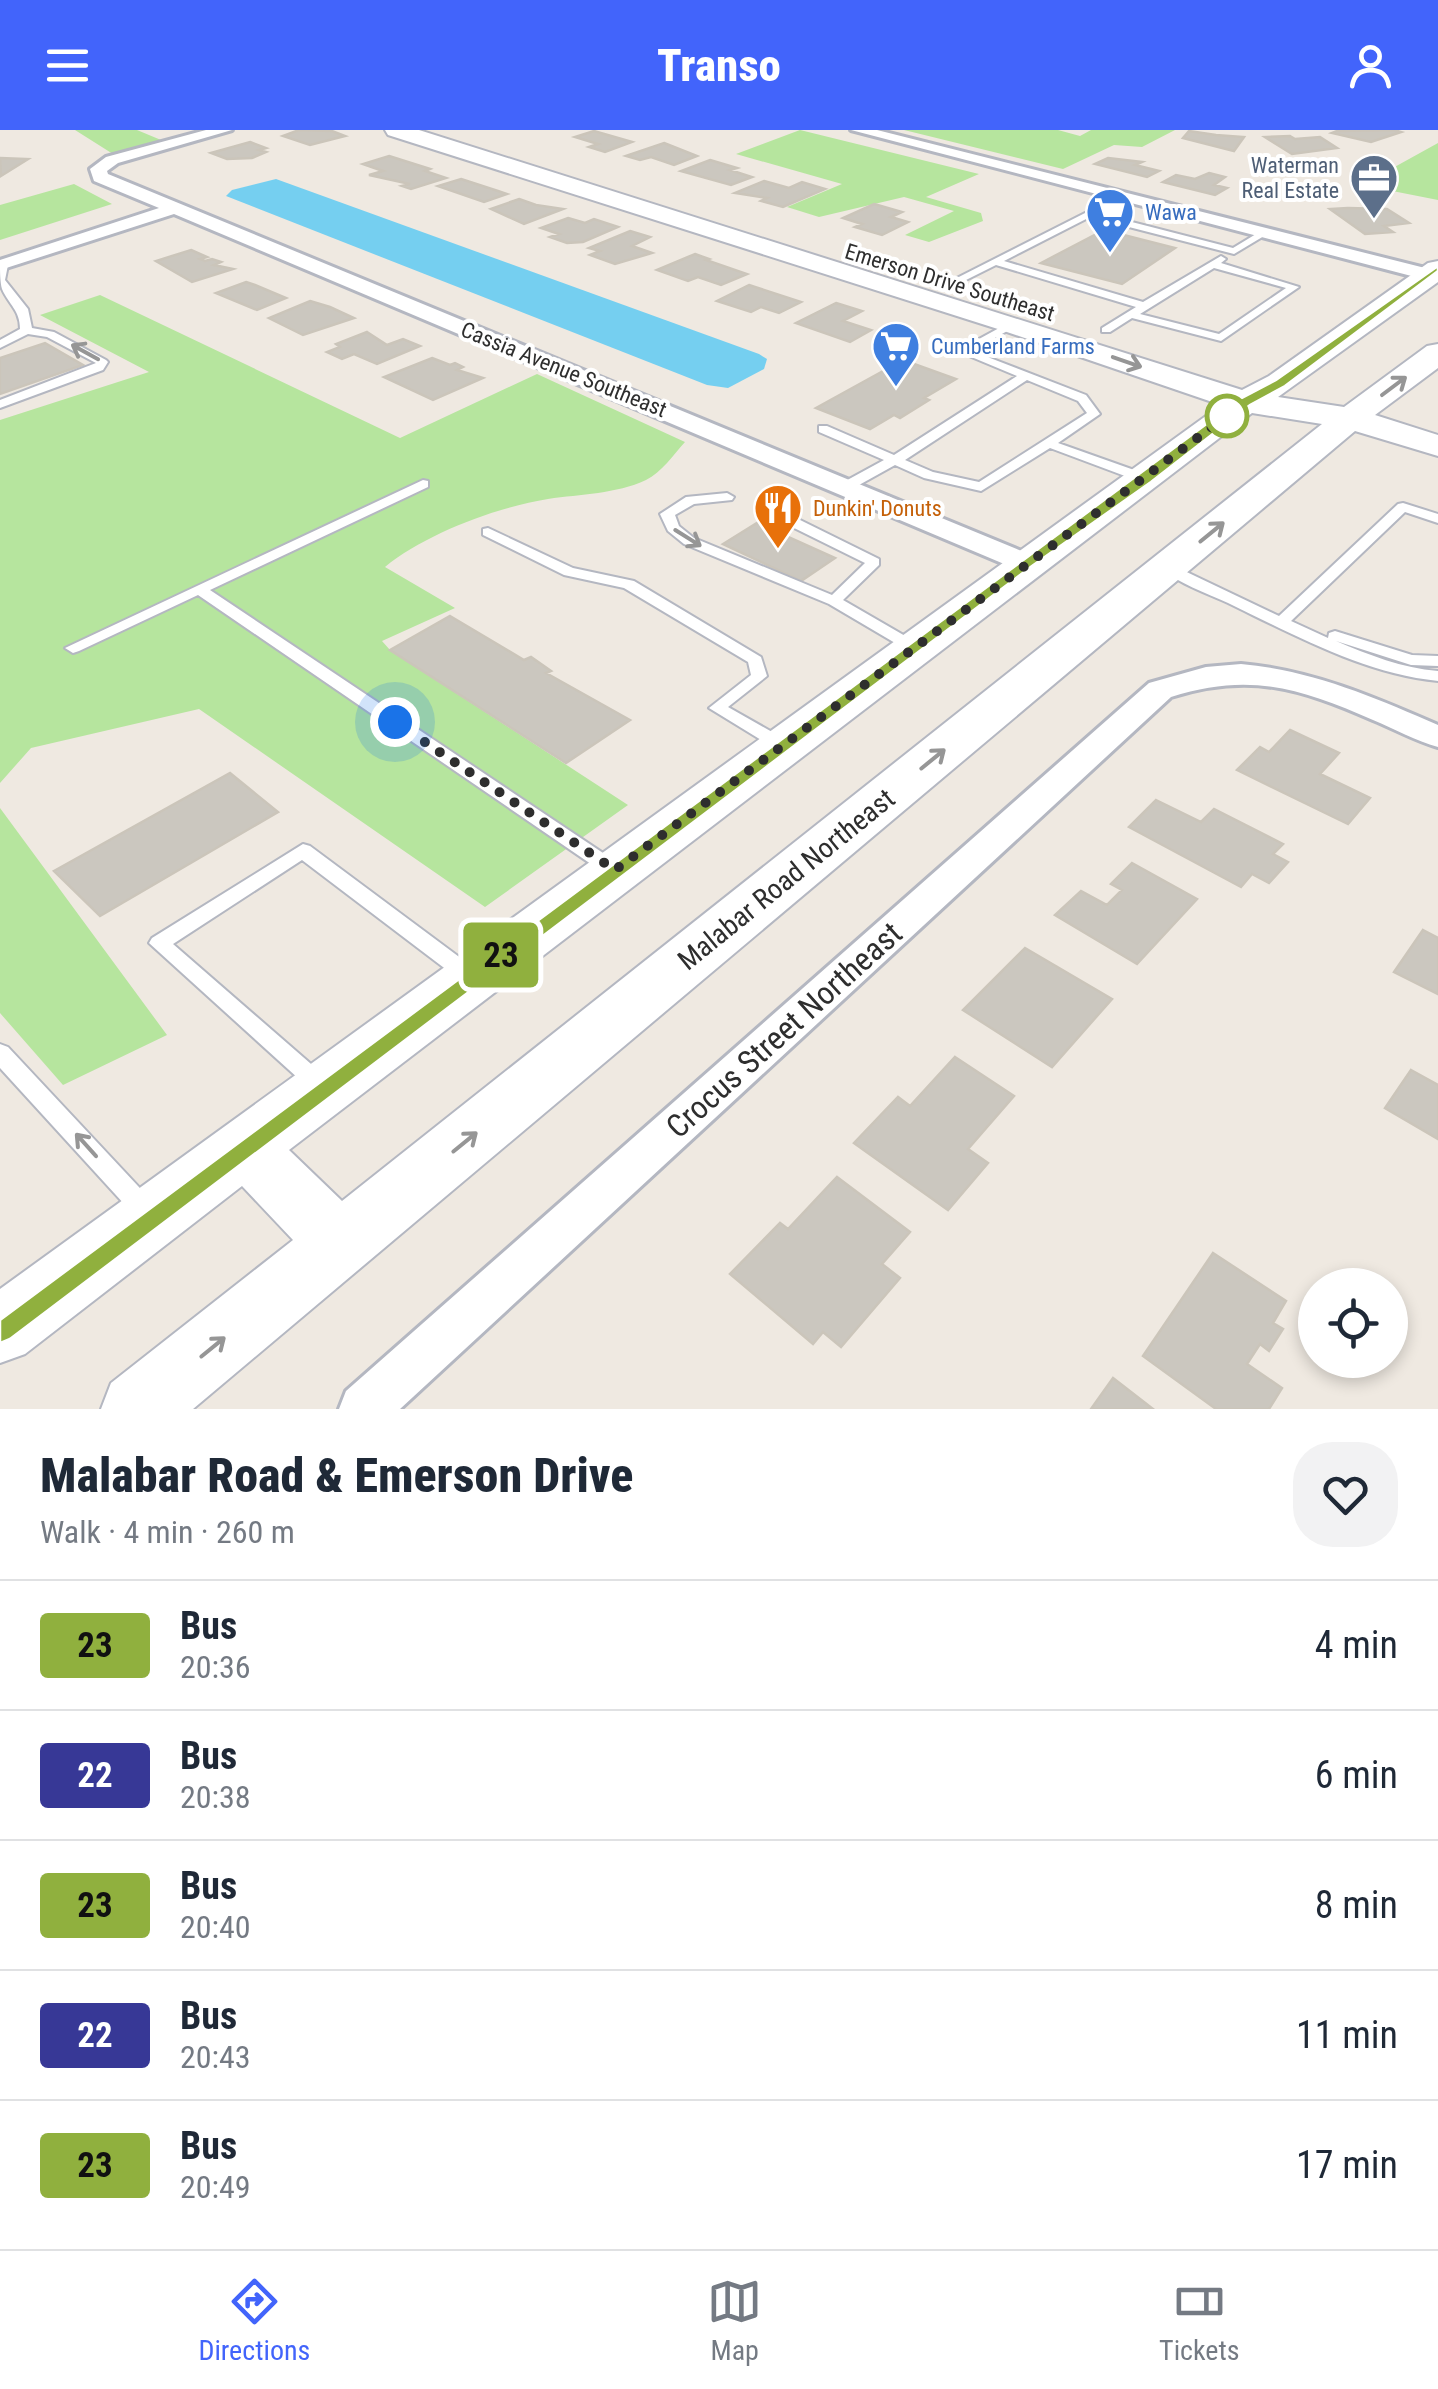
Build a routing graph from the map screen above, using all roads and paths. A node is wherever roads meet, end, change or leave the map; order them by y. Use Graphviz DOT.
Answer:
graph roads {
  1 [pos="224,130"];
  2 [pos="400,130"];
  3 [pos="451,130"];
  4 [pos="858,130"];
  5 [pos="175,208"];
  6 [pos="1264,233"];
  7 [pos="1234,251"];
  8 [pos="994,261"];
  9 [pos="1213,264"];
  10 [pos="2,266"];
  11 [pos="1434,272"];
  12 [pos="952,282"];
  13 [pos="1144,306"];
  14 [pos="1132,315"];
  15 [pos="1012,324"];
  16 [pos="26,330"];
  17 [pos="1106,330"];
  18 [pos="0,345"];
  19 [pos="1438,353"];
  20 [pos="1027,375"];
  21 [pos="1263,392"];
  22 [pos="0,404"];
  23 [pos="1350,418"];
  24 [pos="823,429"];
  25 [pos="1050,444"];
  26 [pos="1438,446"];
  27 [pos="895,460"];
  28 [pos="1146,479"];
  29 [pos="423,484"];
  30 [pos="844,487"];
  31 [pos="727,497"];
  32 [pos="1438,519"];
  33 [pos="789,520"];
  34 [pos="488,532"];
  35 [pos="1026,563"];
  36 [pos="1168,568"];
  37 [pos="199,589"];
  38 [pos="834,602"];
  39 [pos="1283,621"];
  40 [pos="1314,634"];
  41 [pos="72,648"];
  42 [pos="913,648"];
  43 [pos="1438,661"];
  44 [pos="1438,676"];
  45 [pos="1438,736"];
  46 [pos="782,746"];
  47 [pos="615,870"];
  48 [pos="472,977"];
  49 [pos="0,1053"];
  50 [pos="324,1088"];
  51 [pos="244,1147"];
  52 [pos="152,1217"];
  53 [pos="340,1243"];
  54 [pos="0,1330"];
  55 [pos="137,1409"];
  56 [pos="364,1409"];
  1 -- 5 [label="street, Cassia Avenue Southeast"];
  2 -- 15 [label="main road, Emerson Drive Southeast"];
  3 -- 12 [label="main road, Emerson Drive Southeast"];
  4 -- 6 [label="street"];
  5 -- 10 [label="street"];
  5 -- 30 [label="street, Cassia Avenue Southeast"];
  6 -- 7 [label="lane"];
  6 -- 11 [label="street"];
  7 -- 8 [label="lane"];
  7 -- 9 [label="lane"];
  8 -- 12 [label="lane"];
  8 -- 13 [label="lane"];
  9 -- 13 [label="lane"];
  9 -- 14 [label="lane"];
  10 -- 16 [label="lane"];
  11 -- 21 [label="main road"];
  12 -- 17 [label="main road, Emerson Drive Southeast"];
  13 -- 14 [label="lane"];
  14 -- 17 [label="lane"];
  15 -- 20 [label="lane"];
  15 -- 21 [label="main road, Emerson Drive Southeast, one-way"];
  16 -- 18 [label="lane"];
  22 -- 16 [label="lane, one-way"];
  17 -- 21 [label="main road, Emerson Drive Southeast"];
  23 -- 19 [label="main road, Malabar Road Northeast, one-way"];
  20 -- 25 [label="lane"];
  20 -- 27 [label="lane"];
  21 -- 23 [label="main road, Emerson Drive Southeast"];
  21 -- 28 [label="main road"];
  23 -- 26 [label="main road, Emerson Drive Southeast"];
  36 -- 23 [label="main road, Malabar Road Northeast, one-way"];
  24 -- 27 [label="lane"];
  25 -- 27 [label="lane"];
  25 -- 28 [label="lane"];
  27 -- 30 [label="lane"];
  28 -- 35 [label="main road"];
  29 -- 37 [label="lane"];
  30 -- 35 [label="street, Cassia Avenue Southeast"];
  31 -- 38 [label="lane, one-way"];
  32 -- 39 [label="lane"];
  33 -- 38 [label="lane"];
  34 -- 46 [label="lane"];
  35 -- 42 [label="main road"];
  36 -- 39 [label="lane"];
  53 -- 36 [label="main road, Malabar Road Northeast, one-way"];
  37 -- 41 [label="lane"];
  37 -- 47 [label="lane"];
  38 -- 42 [label="lane"];
  39 -- 40 [label="lane"];
  40 -- 43 [label="lane"];
  40 -- 44 [label="lane"];
  42 -- 46 [label="main road"];
  45 -- 56 [label="street, Crocus Street Northeast"];
  46 -- 47 [label="main road"];
  47 -- 48 [label="main road"];
  48 -- 50 [label="main road"];
  48 -- 50 [label="lane"];
  52 -- 49 [label="lane, one-way"];
  50 -- 51 [label="main road"];
  51 -- 52 [label="main road"];
  51 -- 53 [label="main road"];
  52 -- 54 [label="main road"];
  55 -- 53 [label="main road, Malabar Road Northeast, one-way"];
}
